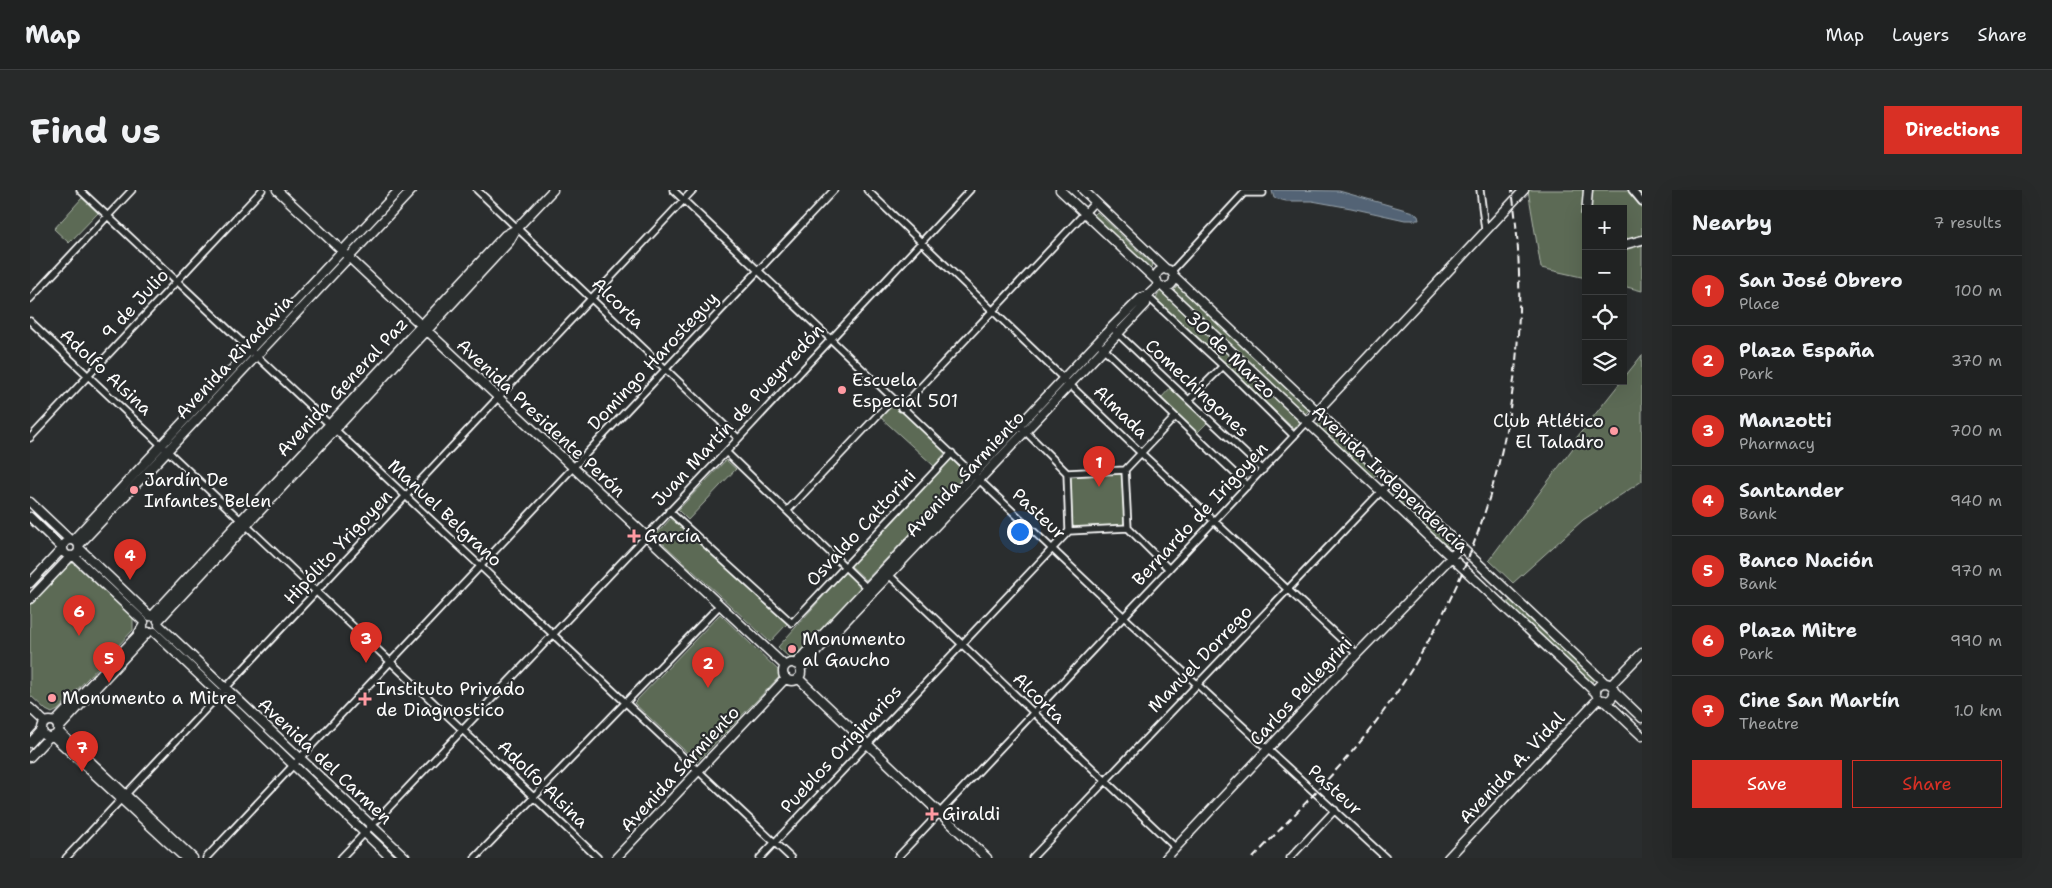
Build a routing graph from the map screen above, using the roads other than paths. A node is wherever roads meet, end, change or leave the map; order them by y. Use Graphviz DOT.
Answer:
graph roads {
  1 [pos="80,190"];
  2 [pos="132,190"];
  3 [pos="262,190"];
  4 [pos="277,190"];
  5 [pos="399,190"];
  6 [pos="412,190"];
  7 [pos="477,190"];
  8 [pos="553,190"];
  9 [pos="673,190"];
  10 [pos="693,190"];
  11 [pos="834,190"];
  12 [pos="866,190"];
  13 [pos="970,190"];
  14 [pos="1060,190"];
  15 [pos="1082,190"];
  16 [pos="1480,190"];
  17 [pos="1524,190"];
  18 [pos="1588,190"];
  19 [pos="1632,190"];
  20 [pos="1263,193"];
  21 [pos="684,200"];
  22 [pos="1095,202"];
  23 [pos="1642,202"];
  24 [pos="1587,205"];
  25 [pos="1085,213"];
  26 [pos="107,216"];
  27 [pos="517,228"];
  28 [pos="1485,230"];
  29 [pos="1642,240"];
  30 [pos="922,242"];
  31 [pos="1627,244"];
  32 [pos="342,251"];
  33 [pos="348,257"];
  34 [pos="758,270"];
  35 [pos="1171,272"];
  36 [pos="177,281"];
  37 [pos="1160,284"];
  38 [pos="1147,296"];
  39 [pos="591,298"];
  40 [pos="30,299"];
  41 [pos="993,309"];
  42 [pos="30,321"];
  43 [pos="423,328"];
  44 [pos="1114,330"];
  45 [pos="830,338"];
  46 [pos="1100,346"];
  47 [pos="249,349"];
  48 [pos="256,356"];
  49 [pos="1223,366"];
  50 [pos="666,369"];
  51 [pos="88,376"];
  52 [pos="1068,381"];
  53 [pos="498,398"];
  54 [pos="893,399"];
  55 [pos="1189,400"];
  56 [pos="901,408"];
  57 [pos="1317,411"];
  58 [pos="1175,417"];
  59 [pos="1307,422"];
  60 [pos="328,424"];
  61 [pos="1023,428"];
  62 [pos="335,430"];
  63 [pos="1294,436"];
  64 [pos="30,438"];
  65 [pos="738,438"];
  66 [pos="161,444"];
  67 [pos="168,450"];
  68 [pos="726,452"];
  69 [pos="952,453"];
  70 [pos="1142,453"];
  71 [pos="572,468"];
  72 [pos="1125,470"];
  73 [pos="1263,470"];
  74 [pos="1067,473"];
  75 [pos="978,477"];
  76 [pos="1390,481"];
  77 [pos="1248,486"];
  78 [pos="1381,491"];
  79 [pos="405,496"];
  80 [pos="30,502"];
  81 [pos="788,510"];
  82 [pos="669,511"];
  83 [pos="30,518"];
  84 [pos="1215,521"];
  85 [pos="243,522"];
  86 [pos="1128,528"];
  87 [pos="1069,530"];
  88 [pos="644,536"];
  89 [pos="75,543"];
  90 [pos="1052,547"];
  91 [pos="1461,547"];
  92 [pos="62,549"];
  93 [pos="73,556"];
  94 [pos="1452,557"];
  95 [pos="480,566"];
  96 [pos="846,566"];
  97 [pos="1169,568"];
  98 [pos="886,572"];
  99 [pos="30,583"];
  100 [pos="866,587"];
  101 [pos="1288,589"];
  102 [pos="317,591"];
  103 [pos="872,594"];
  104 [pos="30,599"];
  105 [pos="719,606"];
  106 [pos="1124,617"];
  107 [pos="155,619"];
  108 [pos="147,628"];
  109 [pos="552,634"];
  110 [pos="961,644"];
  111 [pos="1642,653"];
  112 [pos="1357,654"];
  113 [pos="391,660"];
  114 [pos="785,666"];
  115 [pos="798,667"];
  116 [pos="786,678"];
  117 [pos="798,678"];
  118 [pos="1196,683"];
  119 [pos="1610,686"];
  120 [pos="227,689"];
  121 [pos="220,696"];
  122 [pos="1600,697"];
  123 [pos="626,704"];
  124 [pos="30,708"];
  125 [pos="1032,712"];
  126 [pos="30,715"];
  127 [pos="1642,718"];
  128 [pos="43,726"];
  129 [pos="463,728"];
  130 [pos="55,731"];
  131 [pos="1642,736"];
  132 [pos="30,743"];
  133 [pos="867,744"];
  134 [pos="1268,749"];
  135 [pos="30,757"];
  136 [pos="300,758"];
  137 [pos="293,765"];
  138 [pos="698,771"];
  139 [pos="1105,780"];
  140 [pos="533,796"];
  141 [pos="124,797"];
  142 [pos="1334,810"];
  143 [pos="939,812"];
  144 [pos="372,826"];
  145 [pos="365,833"];
  146 [pos="774,842"];
  147 [pos="1175,848"];
  148 [pos="66,858"];
  149 [pos="185,858"];
  150 [pos="193,858"];
  151 [pos="206,858"];
  152 [pos="341,858"];
  153 [pos="391,858"];
  154 [pos="406,858"];
  155 [pos="475,858"];
  156 [pos="598,858"];
  157 [pos="616,858"];
  158 [pos="760,858"];
  159 [pos="791,858"];
  160 [pos="897,858"];
  161 [pos="987,858"];
  162 [pos="1032,858"];
  163 [pos="1166,858"];
  164 [pos="1290,858"];
  165 [pos="1386,858"];
  166 [pos="1448,858"];
  1 -- 26 [label="street, Manuel Belgrano"];
  2 -- 26 [label="street"];
  3 -- 36 [label="street, 9 de Julio"];
  4 -- 32 [label="main road, Avenida Presidente Perón"];
  5 -- 32 [label="main road, Avenida Rivadavia"];
  6 -- 33 [label="main road, Avenida Rivadavia"];
  7 -- 27 [label="street, Alcorta"];
  8 -- 27 [label="main road, Avenida General Paz"];
  9 -- 21 [label="street, Pasteur"];
  10 -- 21 [label="street, Hipólito Yrigoyen"];
  11 -- 34 [label="street, Domingo Harosteguy"];
  12 -- 30 [label="street, Almada"];
  13 -- 30 [label="street, Juan Martín de Pueyrredón"];
  14 -- 25 [label="main road, Avenida Independencia"];
  15 -- 22 [label="main road, Avenida Independencia"];
  16 -- 28 [label="street"];
  17 -- 28 [label="main road, Bernardo de Irigoyen"];
  18 -- 24 [label="main road"];
  19 -- 23 [label="street"];
  20 -- 35 [label="street"];
  21 -- 34 [label="street, Pasteur"];
  21 -- 39 [label="street, Hipólito Yrigoyen"];
  22 -- 25 [label="street"];
  22 -- 35 [label="main road, Avenida Independencia"];
  25 -- 37 [label="main road, Avenida Independencia"];
  25 -- 41 [label="street"];
  26 -- 36 [label="street, Manuel Belgrano"];
  26 -- 40 [label="street"];
  27 -- 39 [label="street, Alcorta"];
  27 -- 43 [label="main road, Avenida General Paz"];
  28 -- 57 [label="main road, Bernardo de Irigoyen"];
  29 -- 31 [label="main road"];
  30 -- 41 [label="street, Almada"];
  30 -- 45 [label="street, Juan Martín de Pueyrredón"];
  32 -- 33 [label="main road, Avenida Presidente Perón"];
  32 -- 47 [label="main road, Avenida Rivadavia"];
  33 -- 43 [label="main road, Avenida Presidente Perón"];
  33 -- 48 [label="main road, Avenida Rivadavia"];
  34 -- 45 [label="street, Pasteur"];
  34 -- 50 [label="street, Domingo Harosteguy"];
  35 -- 37 [label="main road"];
  35 -- 37 [label="main road"];
  35 -- 57 [label="main road, Avenida Independencia"];
  36 -- 47 [label="street, Manuel Belgrano"];
  36 -- 51 [label="street, 9 de Julio"];
  37 -- 38 [label="main road, Avenida Sarmiento"];
  37 -- 59 [label="main road, Avenida Independencia"];
  38 -- 44 [label="main road, Avenida Sarmiento"];
  38 -- 49 [label="street, 30 de Marzo"];
  39 -- 50 [label="street, Alcorta"];
  39 -- 53 [label="street, Hipólito Yrigoyen"];
  41 -- 52 [label="street, Almada"];
  41 -- 56 [label="street"];
  42 -- 51 [label="street, Adolfo Alsina"];
  43 -- 53 [label="main road, Avenida Presidente Perón"];
  43 -- 60 [label="main road, Avenida General Paz"];
  43 -- 62 [label="main road, Avenida General Paz"];
  44 -- 46 [label="main road, Avenida Sarmiento"];
  44 -- 55 [label="street, Comechingones"];
  45 -- 54 [label="street, Pasteur"];
  45 -- 65 [label="street, Juan Martín de Pueyrredón"];
  46 -- 52 [label="main road, Avenida Sarmiento"];
  46 -- 58 [label="street"];
  47 -- 48 [label="street, Manuel Belgrano"];
  47 -- 66 [label="main road, Avenida Rivadavia"];
  48 -- 60 [label="street, Manuel Belgrano"];
  48 -- 67 [label="main road, Avenida Rivadavia"];
  49 -- 55 [label="street"];
  49 -- 63 [label="street, 30 de Marzo"];
  50 -- 65 [label="street, Alcorta"];
  50 -- 71 [label="street, Domingo Harosteguy"];
  51 -- 64 [label="street, 9 de Julio"];
  51 -- 66 [label="street, Adolfo Alsina"];
  52 -- 61 [label="main road, Avenida Sarmiento"];
  52 -- 70 [label="street, Almada"];
  53 -- 71 [label="main road, Avenida Presidente Perón"];
  53 -- 79 [label="street, Hipólito Yrigoyen"];
  54 -- 56 [label="street, Pasteur"];
  54 -- 81 [label="street"];
  55 -- 73 [label="street, Comechingones"];
  56 -- 69 [label="street, Pasteur"];
  57 -- 59 [label="main road, Bernardo de Irigoyen"];
  57 -- 76 [label="main road, Avenida Independencia"];
  58 -- 70 [label="street"];
  58 -- 77 [label="street"];
  59 -- 63 [label="street, Bernardo de Irigoyen"];
  59 -- 78 [label="main road, Avenida Independencia"];
  60 -- 62 [label="street, Manuel Belgrano"];
  60 -- 85 [label="main road, Avenida General Paz"];
  61 -- 74 [label="street"];
  61 -- 75 [label="main road, Avenida Sarmiento"];
  62 -- 79 [label="street, Manuel Belgrano"];
  62 -- 85 [label="main road, Avenida General Paz"];
  63 -- 73 [label="street, Bernardo de Irigoyen"];
  65 -- 68 [label="street, Juan Martín de Pueyrredón"];
  66 -- 67 [label="street, Adolfo Alsina"];
  66 -- 89 [label="main road, Avenida Rivadavia"];
  67 -- 85 [label="street, Adolfo Alsina"];
  67 -- 89 [label="main road, Avenida Rivadavia"];
  68 -- 81 [label="street"];
  68 -- 82 [label="street, Juan Martín de Pueyrredón"];
  69 -- 75 [label="street, Pasteur"];
  69 -- 96 [label="street, Osvaldo Cattorini"];
  70 -- 72 [label="street"];
  70 -- 84 [label="street, Almada"];
  71 -- 88 [label="main road, Avenida Presidente Perón"];
  71 -- 95 [label="street, Domingo Harosteguy"];
  72 -- 74 [label="street"];
  72 -- 86 [label="street"];
  73 -- 77 [label="street, Bernardo de Irigoyen"];
  74 -- 87 [label="street"];
  75 -- 90 [label="street, Pasteur"];
  75 -- 98 [label="main road, Avenida Sarmiento"];
  76 -- 78 [label="street, Manuel Dorrego"];
  76 -- 91 [label="main road, Avenida Independencia"];
  77 -- 84 [label="street, Bernardo de Irigoyen"];
  78 -- 94 [label="main road, Avenida Independencia"];
  78 -- 101 [label="street, Manuel Dorrego"];
  79 -- 95 [label="street, Manuel Belgrano"];
  79 -- 102 [label="street, Hipólito Yrigoyen"];
  80 -- 89 [label="main road, Avenida del Carmen"];
  81 -- 96 [label="street"];
  82 -- 88 [label="street, Juan Martín de Pueyrredón"];
  82 -- 96 [label="street, Osvaldo Cattorini"];
  83 -- 92 [label="main road"];
  84 -- 97 [label="street, Bernardo de Irigoyen"];
  84 -- 101 [label="street, Almada"];
  85 -- 102 [label="street, Adolfo Alsina"];
  85 -- 107 [label="main road, Avenida General Paz"];
  86 -- 87 [label="street"];
  86 -- 97 [label="street"];
  87 -- 90 [label="street, Pueblos Originarios"];
  88 -- 105 [label="main road, Avenida Presidente Perón"];
  88 -- 109 [label="street, Juan Martín de Pueyrredón"];
  89 -- 92 [label="main road"];
  89 -- 93 [label="main road"];
  89 -- 107 [label="main road, Avenida del Carmen"];
  90 -- 106 [label="street, Pasteur"];
  90 -- 110 [label="street, Pueblos Originarios"];
  91 -- 94 [label="main road, Carlos Pellegrini"];
  91 -- 119 [label="main road, Avenida Independencia"];
  92 -- 93 [label="main road, Avenida del Carmen"];
  92 -- 99 [label="main road"];
  93 -- 104 [label="main road"];
  93 -- 108 [label="main road, Avenida del Carmen"];
  94 -- 112 [label="main road, Carlos Pellegrini"];
  94 -- 122 [label="main road, Avenida Independencia"];
  95 -- 109 [label="street, Manuel Belgrano"];
  95 -- 113 [label="street, Domingo Harosteguy"];
  96 -- 100 [label="street"];
  97 -- 106 [label="street, Bernardo de Irigoyen"];
  98 -- 100 [label="main road, Avenida Sarmiento"];
  98 -- 103 [label="main road, Avenida Sarmiento"];
  98 -- 110 [label="street, Alcorta"];
  100 -- 103 [label="street"];
  100 -- 115 [label="main road, Avenida Sarmiento"];
  101 -- 112 [label="street, Almada"];
  101 -- 118 [label="street, Manuel Dorrego"];
  102 -- 113 [label="street, Adolfo Alsina"];
  102 -- 120 [label="street, Hipólito Yrigoyen"];
  103 -- 115 [label="main road, Avenida Sarmiento"];
  105 -- 114 [label="main road, Avenida Presidente Perón"];
  105 -- 123 [label="street"];
  106 -- 118 [label="street, Pasteur"];
  106 -- 125 [label="street, Bernardo de Irigoyen"];
  107 -- 108 [label="main road"];
  107 -- 108 [label="main road"];
  107 -- 120 [label="main road, Avenida del Carmen"];
  108 -- 121 [label="main road, Avenida del Carmen"];
  108 -- 130 [label="main road"];
  109 -- 123 [label="street, Manuel Belgrano"];
  109 -- 129 [label="street, Juan Martín de Pueyrredón"];
  110 -- 125 [label="street, Alcorta"];
  110 -- 133 [label="street, Pueblos Originarios"];
  111 -- 119 [label="main road"];
  112 -- 134 [label="main road, Carlos Pellegrini"];
  113 -- 129 [label="street, Adolfo Alsina"];
  113 -- 136 [label="street, Domingo Harosteguy"];
  114 -- 115 [label="main road"];
  114 -- 116 [label="main road"];
  115 -- 117 [label="main road"];
  116 -- 117 [label="main road"];
  116 -- 138 [label="main road, Avenida Sarmiento"];
  117 -- 133 [label="main road"];
  118 -- 134 [label="street, Pasteur"];
  118 -- 139 [label="street, Manuel Dorrego"];
  119 -- 122 [label="main road"];
  119 -- 122 [label="main road"];
  119 -- 127 [label="main road, Avenida Independencia"];
  120 -- 121 [label="street, Hipólito Yrigoyen"];
  120 -- 136 [label="main road, Avenida del Carmen"];
  121 -- 137 [label="main road, Avenida del Carmen"];
  121 -- 141 [label="street, Hipólito Yrigoyen"];
  122 -- 131 [label="main road, Avenida Independencia"];
  122 -- 166 [label="main road, Avenida A. Vidal"];
  123 -- 138 [label="street, Manuel Belgrano"];
  123 -- 140 [label="street"];
  124 -- 128 [label="main road"];
  125 -- 139 [label="street, Alcorta"];
  125 -- 143 [label="street, Bernardo de Irigoyen"];
  126 -- 128 [label="main road"];
  128 -- 130 [label="main road"];
  128 -- 130 [label="main road"];
  128 -- 132 [label="main road"];
  129 -- 140 [label="street, Adolfo Alsina"];
  129 -- 144 [label="street, Juan Martín de Pueyrredón"];
  130 -- 135 [label="main road"];
  130 -- 141 [label="main road"];
  133 -- 143 [label="main road"];
  133 -- 146 [label="street, Pueblos Originarios"];
  134 -- 142 [label="street, Pasteur"];
  134 -- 147 [label="main road, Carlos Pellegrini"];
  136 -- 137 [label="street, Domingo Harosteguy"];
  136 -- 144 [label="main road, Avenida del Carmen"];
  137 -- 145 [label="main road, Avenida del Carmen"];
  137 -- 151 [label="street, Domingo Harosteguy"];
  138 -- 146 [label="street, Manuel Belgrano"];
  138 -- 157 [label="main road, Avenida Sarmiento"];
  139 -- 147 [label="street, Alcorta"];
  139 -- 162 [label="street, Manuel Dorrego"];
  140 -- 155 [label="street"];
  140 -- 156 [label="street, Adolfo Alsina"];
  141 -- 148 [label="street, Hipólito Yrigoyen"];
  141 -- 149 [label="main road"];
  141 -- 150 [label="main road"];
  142 -- 164 [label="street"];
  142 -- 165 [label="street, Pasteur"];
  143 -- 160 [label="street, Bernardo de Irigoyen"];
  143 -- 161 [label="main road"];
  144 -- 145 [label="street, Juan Martín de Pueyrredón"];
  144 -- 154 [label="main road, Avenida del Carmen"];
  145 -- 152 [label="street, Juan Martín de Pueyrredón"];
  145 -- 153 [label="main road, Avenida del Carmen"];
  146 -- 158 [label="street, Pueblos Originarios"];
  146 -- 159 [label="street, Manuel Belgrano"];
  147 -- 163 [label="main road, Carlos Pellegrini"];
}
